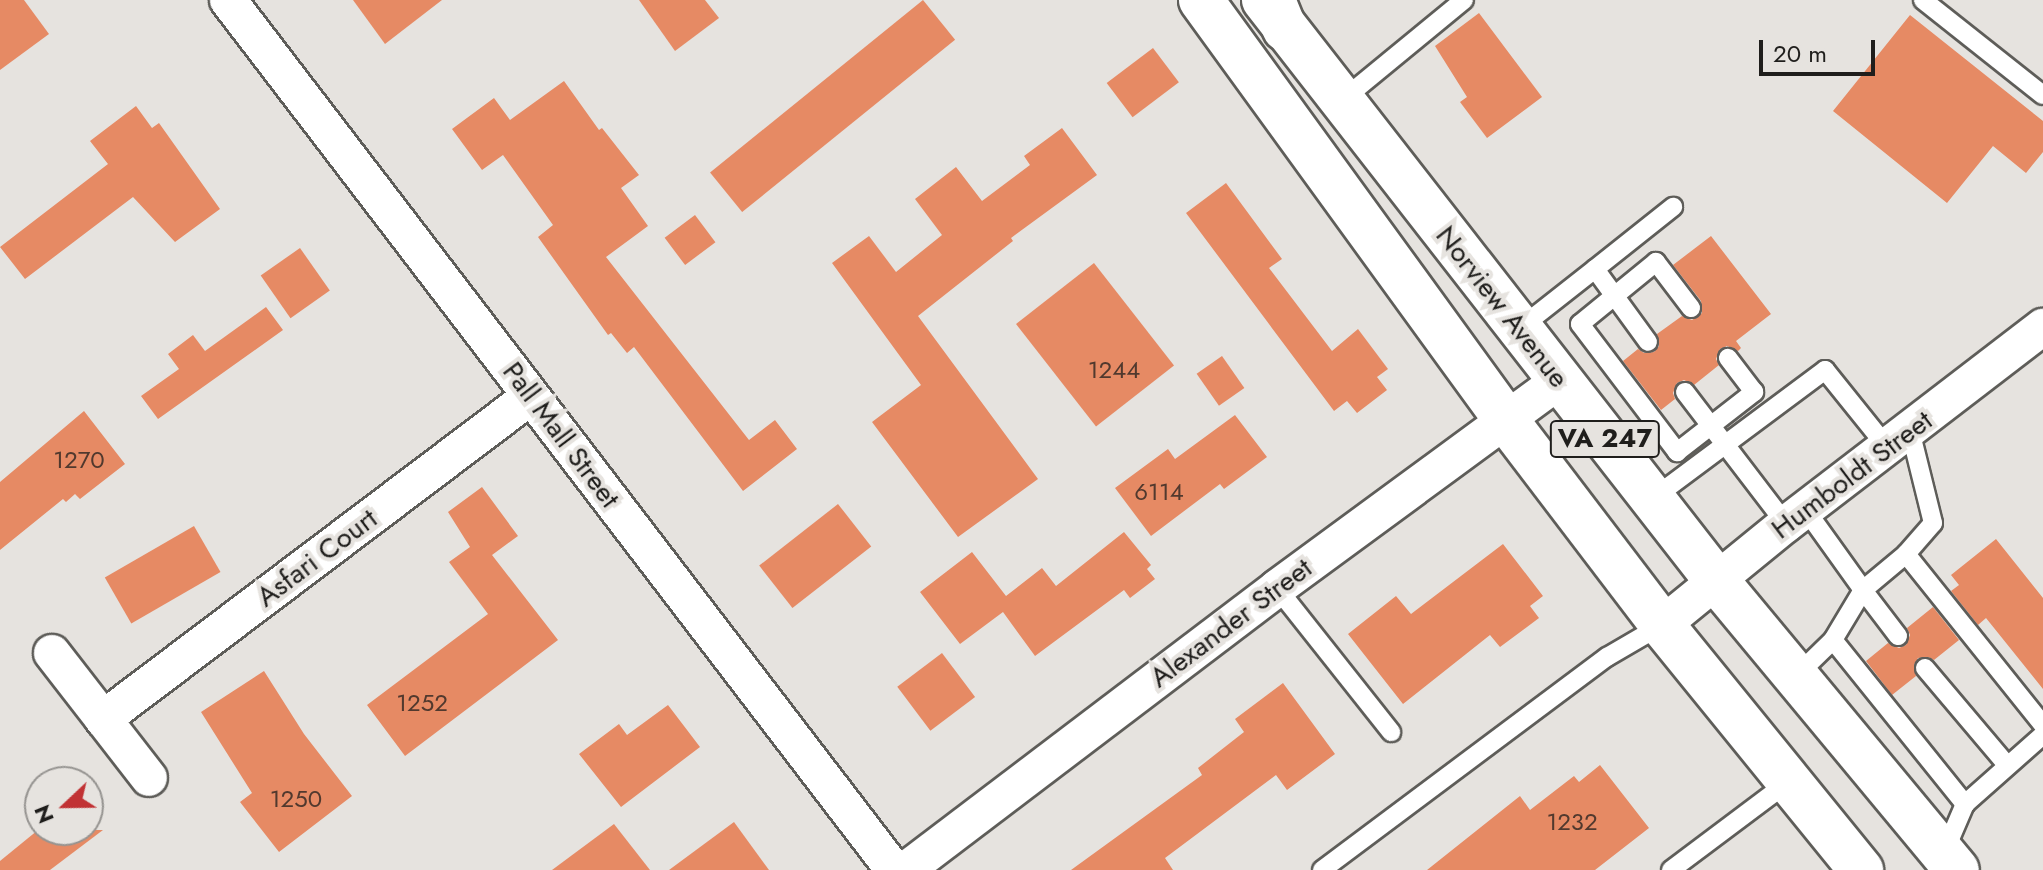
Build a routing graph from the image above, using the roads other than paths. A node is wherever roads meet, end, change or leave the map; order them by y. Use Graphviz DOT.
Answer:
graph roads {
  1 [pos="228,0"];
  2 [pos="1201,0"];
  3 [pos="1464,0"];
  4 [pos="1923,0"];
  5 [pos="1274,10"];
  6 [pos="2043,95"];
  7 [pos="1341,101"];
  8 [pos="1673,207"];
  9 [pos="1595,269"];
  10 [pos="1615,296"];
  11 [pos="1691,308"];
  12 [pos="2043,327"];
  13 [pos="1519,329"];
  14 [pos="1648,342"];
  15 [pos="1728,358"];
  16 [pos="1559,381"];
  17 [pos="1685,392"];
  18 [pos="531,396"];
  19 [pos="1506,420"];
  20 [pos="1711,426"];
  21 [pos="1898,439"];
  22 [pos="1725,445"];
  23 [pos="1652,499"];
  24 [pos="1796,517"];
  25 [pos="1906,554"];
  26 [pos="1716,580"];
  27 [pos="1277,588"];
  28 [pos="1863,590"];
  29 [pos="1662,625"];
  30 [pos="1898,636"];
  31 [pos="1833,640"];
  32 [pos="52,653"];
  33 [pos="1925,668"];
  34 [pos="1795,677"];
  35 [pos="103,719"];
  36 [pos="2043,725"];
  37 [pos="1391,732"];
  38 [pos="2043,735"];
  39 [pos="2007,765"];
  40 [pos="149,778"];
  41 [pos="1788,782"];
  42 [pos="1965,804"];
  43 [pos="1950,861"];
  44 [pos="915,866"];
  45 [pos="1322,870"];
  46 [pos="1671,870"];
  47 [pos="1861,870"];
  1 -- 18 [label="street, Pall Mall Street"];
  2 -- 19 [label="main road, VA 247"];
  3 -- 7 [label="lane"];
  4 -- 6 [label="lane"];
  5 -- 7 [label="main road, Norview Avenue / VA 247"];
  7 -- 13 [label="main road, Norview Avenue / VA 247"];
  8 -- 9 [label="lane"];
  9 -- 10 [label="lane"];
  9 -- 13 [label="lane"];
  10 -- 11 [label="lane"];
  10 -- 14 [label="lane"];
  10 -- 20 [label="lane"];
  12 -- 21 [label="street, Humboldt Street"];
  13 -- 16 [label="main road, Norview Avenue / VA 247"];
  15 -- 20 [label="lane"];
  16 -- 19 [label="street, Alexander Street"];
  16 -- 23 [label="main road, Norview Avenue / VA 247"];
  17 -- 20 [label="lane"];
  18 -- 35 [label="street, Asfari Court"];
  18 -- 44 [label="street, Pall Mall Street"];
  19 -- 27 [label="street, Alexander Street"];
  19 -- 29 [label="main road, VA 247"];
  20 -- 22 [label="lane"];
  21 -- 22 [label="lane"];
  21 -- 24 [label="street, Humboldt Street"];
  21 -- 25 [label="lane"];
  22 -- 23 [label="lane"];
  22 -- 24 [label="lane"];
  23 -- 26 [label="main road, Norview Avenue / VA 247"];
  24 -- 26 [label="street, Humboldt Street"];
  24 -- 28 [label="lane"];
  25 -- 28 [label="lane"];
  25 -- 36 [label="lane"];
  26 -- 29 [label="street, Humboldt Street"];
  26 -- 34 [label="main road, Norview Avenue / VA 247"];
  27 -- 37 [label="lane"];
  27 -- 44 [label="street, Alexander Street"];
  28 -- 30 [label="lane"];
  28 -- 31 [label="lane"];
  29 -- 41 [label="main road, VA 247"];
  29 -- 45 [label="lane"];
  31 -- 34 [label="lane"];
  31 -- 42 [label="lane"];
  32 -- 35 [label="street"];
  33 -- 39 [label="lane"];
  34 -- 43 [label="main road, Norview Avenue / VA 247"];
  35 -- 40 [label="street"];
  38 -- 39 [label="lane"];
  39 -- 42 [label="lane"];
  41 -- 46 [label="lane"];
  41 -- 47 [label="main road, VA 247"];
  42 -- 43 [label="lane"];
}
